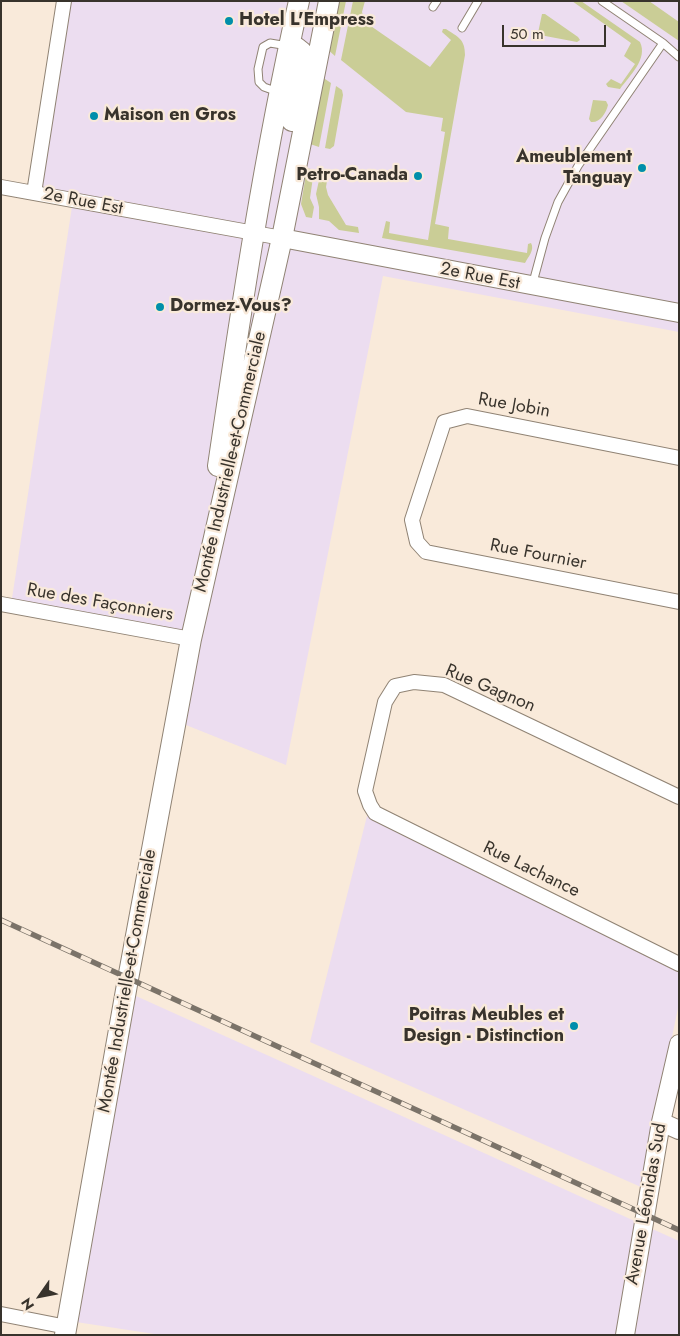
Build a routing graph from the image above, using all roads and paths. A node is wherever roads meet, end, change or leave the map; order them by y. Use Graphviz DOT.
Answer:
graph roads {
  1 [pos="64,1"];
  2 [pos="299,1"];
  3 [pos="329,1"];
  4 [pos="478,1"];
  5 [pos="602,1"];
  6 [pos="462,28"];
  7 [pos="663,44"];
  8 [pos="288,46"];
  9 [pos="679,58"];
  10 [pos="300,145"];
  11 [pos="1,186"];
  12 [pos="34,193"];
  13 [pos="253,233"];
  14 [pos="282,238"];
  15 [pos="532,286"];
  16 [pos="679,313"];
  17 [pos="679,458"];
  18 [pos="412,520"];
  19 [pos="679,602"];
  20 [pos="1,604"];
  21 [pos="192,634"];
  22 [pos="679,797"];
  23 [pos="370,805"];
  24 [pos="679,964"];
  25 [pos="679,1044"];
  26 [pos="661,1122"];
  27 [pos="679,1130"];
  28 [pos="1,1314"];
  29 [pos="66,1331"];
  30 [pos="625,1335"];
  1 -- 12 [label="street"];
  2 -- 8 [label="main road, Montée Industrielle-et-Commerciale"];
  3 -- 10 [label="main road, Montée Industrielle-et-Commerciale"];
  4 -- 6 [label="lane"];
  5 -- 7 [label="lane"];
  7 -- 9 [label="lane"];
  7 -- 15 [label="lane"];
  8 -- 10 [label="main road"];
  8 -- 13 [label="main road, Montée Industrielle-et-Commerciale"];
  10 -- 14 [label="main road, Montée Industrielle-et-Commerciale"];
  11 -- 12 [label="street, 2e Rue Est"];
  12 -- 13 [label="street, 2e Rue Est"];
  13 -- 14 [label="street, 2e Rue Est"];
  13 -- 21 [label="main road, Montée Industrielle-et-Commerciale"];
  14 -- 15 [label="street, 2e Rue Est"];
  14 -- 21 [label="main road, Montée Industrielle-et-Commerciale"];
  15 -- 16 [label="street, 2e Rue Est"];
  17 -- 18 [label="street, Rue Jobin"];
  18 -- 19 [label="street, Rue Fournier"];
  20 -- 21 [label="street, Rue des Façonniers"];
  21 -- 29 [label="main road, Montée Industrielle-et-Commerciale"];
  22 -- 23 [label="street, Rue Gagnon"];
  23 -- 24 [label="street, Rue Lachance"];
  25 -- 26 [label="street, Avenue Léonidas Sud"];
  26 -- 27 [label="street"];
  26 -- 30 [label="street, Avenue Léonidas Sud"];
  28 -- 29 [label="street"];
}
